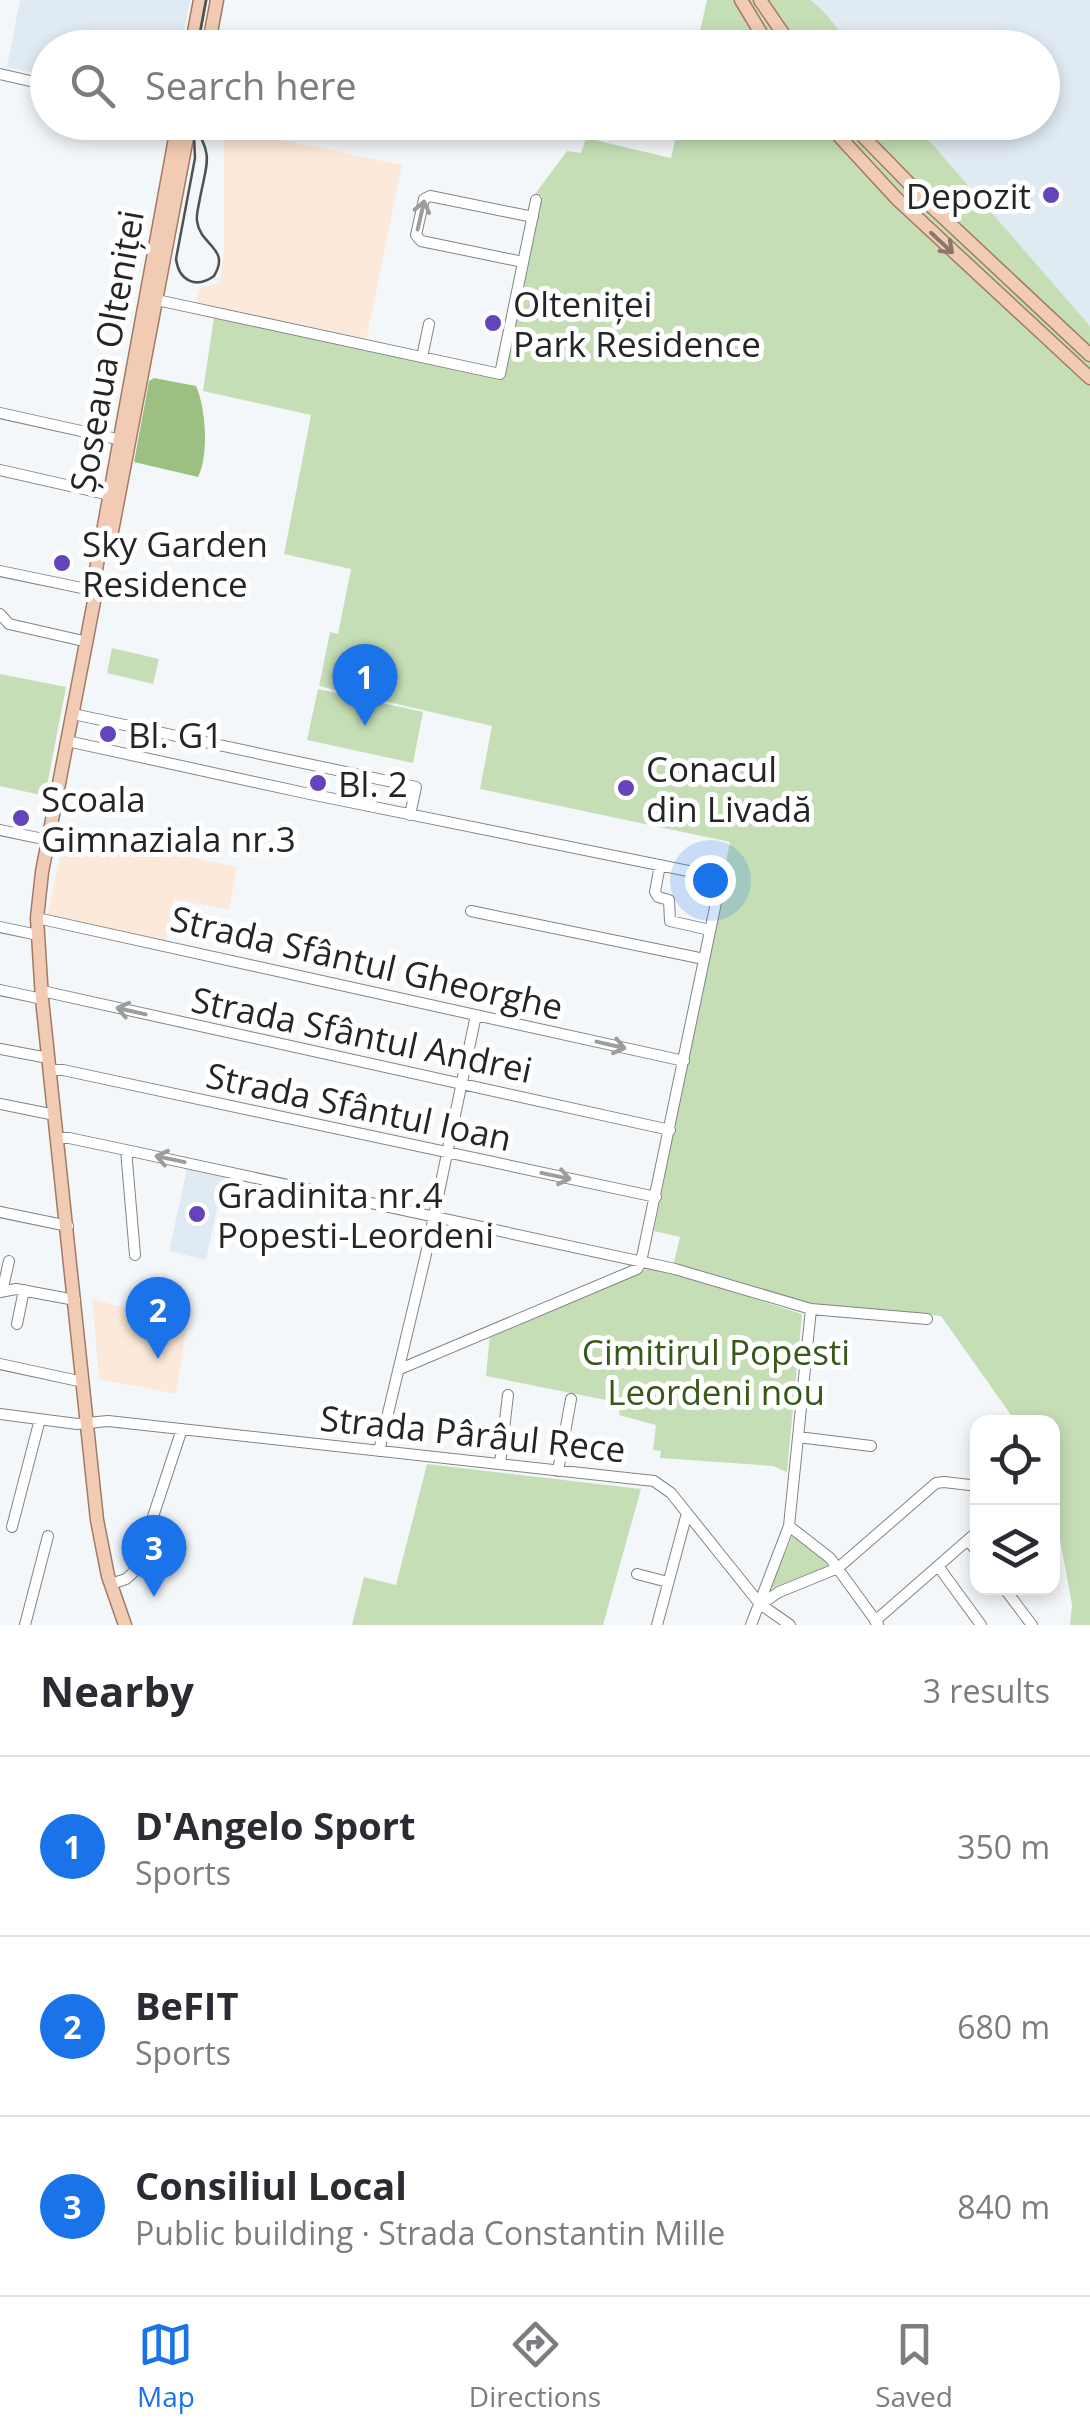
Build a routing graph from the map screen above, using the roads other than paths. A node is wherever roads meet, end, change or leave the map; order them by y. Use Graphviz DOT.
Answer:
graph roads {
  1 [pos="200,0"];
  2 [pos="217,0"];
  3 [pos="741,0"];
  4 [pos="760,0"];
  5 [pos="776,24"];
  6 [pos="194,30"];
  7 [pos="211,30"];
  8 [pos="759,30"];
  9 [pos="767,30"];
  10 [pos="780,30"];
  11 [pos="0,74"];
  12 [pos="30,80"];
  13 [pos="175,140"];
  14 [pos="187,140"];
  15 [pos="843,140"];
  16 [pos="867,140"];
  17 [pos="536,200"];
  18 [pos="532,217"];
  19 [pos="524,262"];
  20 [pos="157,300"];
  21 [pos="1054,321"];
  22 [pos="429,324"];
  23 [pos="1042,334"];
  24 [pos="1090,355"];
  25 [pos="422,357"];
  26 [pos="1090,378"];
  27 [pos="0,413"];
  28 [pos="125,441"];
  29 [pos="0,470"];
  30 [pos="110,495"];
  31 [pos="0,571"];
  32 [pos="96,592"];
  33 [pos="0,614"];
  34 [pos="5,626"];
  35 [pos="78,640"];
  36 [pos="72,714"];
  37 [pos="67,741"];
  38 [pos="410,815"];
  39 [pos="0,830"];
  40 [pos="48,840"];
  41 [pos="660,865"];
  42 [pos="470,910"];
  43 [pos="37,918"];
  44 [pos="0,927"];
  45 [pos="710,930"];
  46 [pos="38,935"];
  47 [pos="704,959"];
  48 [pos="0,990"];
  49 [pos="42,995"];
  50 [pos="476,1014"];
  51 [pos="0,1048"];
  52 [pos="684,1061"];
  53 [pos="49,1064"];
  54 [pos="462,1084"];
  55 [pos="0,1104"];
  56 [pos="55,1115"];
  57 [pos="670,1130"];
  58 [pos="58,1138"];
  59 [pos="126,1150"];
  60 [pos="448,1153"];
  61 [pos="656,1197"];
  62 [pos="0,1212"];
  63 [pos="434,1217"];
  64 [pos="68,1226"];
  65 [pos="136,1256"];
  66 [pos="9,1261"];
  67 [pos="641,1262"];
  68 [pos="24,1290"];
  69 [pos="2,1291"];
  70 [pos="75,1300"];
  71 [pos="811,1309"];
  72 [pos="927,1319"];
  73 [pos="17,1324"];
  74 [pos="0,1364"];
  75 [pos="400,1369"];
  76 [pos="83,1382"];
  77 [pos="508,1395"];
  78 [pos="571,1399"];
  79 [pos="0,1414"];
  80 [pos="40,1419"];
  81 [pos="87,1423"];
  82 [pos="182,1429"];
  83 [pos="798,1437"];
  84 [pos="870,1446"];
  85 [pos="378,1451"];
  86 [pos="500,1464"];
  87 [pos="558,1471"];
  88 [pos="970,1485"];
  89 [pos="687,1513"];
  90 [pos="788,1526"];
  91 [pos="12,1527"];
  92 [pos="48,1536"];
  93 [pos="968,1540"];
  94 [pos="970,1543"];
  95 [pos="938,1566"];
  96 [pos="838,1568"];
  97 [pos="636,1574"];
  98 [pos="668,1582"];
  99 [pos="111,1584"];
  100 [pos="1009,1595"];
  101 [pos="760,1604"];
  102 [pos="877,1623"];
  103 [pos="24,1625"];
  104 [pos="125,1625"];
  105 [pos="657,1625"];
  106 [pos="751,1625"];
  107 [pos="790,1625"];
  108 [pos="981,1625"];
  109 [pos="1032,1625"];
  1 -- 6 [label="main road"];
  2 -- 7 [label="main road"];
  3 -- 8 [label="main road"];
  4 -- 5 [label="main road"];
  5 -- 9 [label="main road"];
  5 -- 10 [label="main road"];
  11 -- 12 [label="street"];
  13 -- 28 [label="main road, Șoseaua Olteniței"];
  14 -- 20 [label="main road, Șoseaua Olteniței"];
  15 -- 23 [label="main road, one-way"];
  16 -- 21 [label="main road"];
  17 -- 18 [label="street"];
  18 -- 19 [label="street"];
  19 -- 18 [label="street, one-way"];
  19 -- 25 [label="street, Șoseaua Olteniței"];
  20 -- 25 [label="street, Șoseaua Olteniței"];
  20 -- 28 [label="main road, Șoseaua Olteniței"];
  21 -- 23 [label="main road"];
  21 -- 24 [label="main road"];
  22 -- 25 [label="street"];
  23 -- 26 [label="main road"];
  27 -- 28 [label="street"];
  28 -- 30 [label="main road, Șoseaua Olteniței"];
  28 -- 32 [label="main road, Șoseaua Olteniței"];
  29 -- 30 [label="street"];
  30 -- 32 [label="main road, Șoseaua Olteniței"];
  31 -- 32 [label="street"];
  32 -- 36 [label="main road, Șoseaua Olteniței"];
  33 -- 34 [label="street"];
  34 -- 35 [label="street"];
  36 -- 37 [label="main road, Șoseaua Olteniței"];
  36 -- 38 [label="street"];
  37 -- 38 [label="street"];
  37 -- 40 [label="main road, Șoseaua Olteniței"];
  38 -- 41 [label="street"];
  39 -- 40 [label="street"];
  40 -- 43 [label="main road, Șoseaua Olteniței"];
  41 -- 45 [label="street"];
  41 -- 45 [label="street"];
  42 -- 47 [label="street"];
  43 -- 46 [label="main road, Șoseaua Olteniței"];
  43 -- 50 [label="street, Strada Sfântul Gheorghe"];
  44 -- 46 [label="street"];
  45 -- 47 [label="street"];
  46 -- 49 [label="main road, Șoseaua Olteniței"];
  47 -- 52 [label="street"];
  48 -- 49 [label="street, Strada Sfântul Andrei"];
  49 -- 53 [label="main road, Șoseaua Olteniței"];
  54 -- 49 [label="street, Strada Sfântul Andrei, one-way"];
  50 -- 52 [label="street, Strada Sfântul Gheorghe, one-way"];
  50 -- 54 [label="street"];
  51 -- 53 [label="street"];
  52 -- 57 [label="street"];
  53 -- 56 [label="main road, Șoseaua Olteniței"];
  53 -- 60 [label="street, Strada Sfântul Ioan"];
  54 -- 57 [label="street, Strada Sfântul Andrei"];
  54 -- 60 [label="street"];
  55 -- 56 [label="street"];
  56 -- 58 [label="main road, Șoseaua Olteniței"];
  57 -- 61 [label="street"];
  58 -- 59 [label="street"];
  58 -- 64 [label="main road, Șoseaua Olteniței"];
  63 -- 59 [label="street, one-way"];
  59 -- 65 [label="street"];
  60 -- 61 [label="street, Strada Sfântul Ioan, one-way"];
  60 -- 63 [label="street"];
  61 -- 67 [label="street"];
  62 -- 64 [label="street"];
  63 -- 67 [label="street"];
  63 -- 75 [label="street"];
  64 -- 70 [label="main road, Șoseaua Olteniței"];
  66 -- 69 [label="street"];
  67 -- 71 [label="street"];
  67 -- 75 [label="street"];
  68 -- 69 [label="street"];
  68 -- 70 [label="street"];
  68 -- 73 [label="street"];
  70 -- 76 [label="main road, Șoseaua Olteniței"];
  71 -- 72 [label="street"];
  71 -- 83 [label="street"];
  74 -- 76 [label="street"];
  75 -- 85 [label="street"];
  76 -- 81 [label="main road, Șoseaua Olteniței"];
  77 -- 86 [label="street"];
  78 -- 87 [label="street"];
  79 -- 80 [label="street, Strada Pârâul Rece"];
  80 -- 81 [label="street, Strada Pârâul Rece"];
  80 -- 91 [label="street"];
  81 -- 82 [label="street, Strada Pârâul Rece"];
  81 -- 99 [label="main road, Șoseaua Olteniței"];
  82 -- 85 [label="street, Strada Pârâul Rece"];
  82 -- 99 [label="street"];
  83 -- 84 [label="street"];
  83 -- 90 [label="street"];
  85 -- 86 [label="street, Strada Pârâul Rece"];
  86 -- 87 [label="street, Strada Pârâul Rece"];
  87 -- 89 [label="street, Strada Pârâul Rece"];
  88 -- 96 [label="street"];
  89 -- 98 [label="street"];
  89 -- 101 [label="street, Strada Pârâul Rece"];
  90 -- 96 [label="street"];
  90 -- 101 [label="street"];
  92 -- 103 [label="street"];
  93 -- 94 [label="street"];
  93 -- 95 [label="street"];
  95 -- 102 [label="street"];
  95 -- 108 [label="street"];
  96 -- 101 [label="street"];
  96 -- 102 [label="street"];
  97 -- 98 [label="street"];
  98 -- 105 [label="street"];
  99 -- 104 [label="main road, Șoseaua Olteniței"];
  100 -- 109 [label="street"];
  101 -- 106 [label="street"];
  101 -- 107 [label="street, Strada Pârâul Rece"];
}
